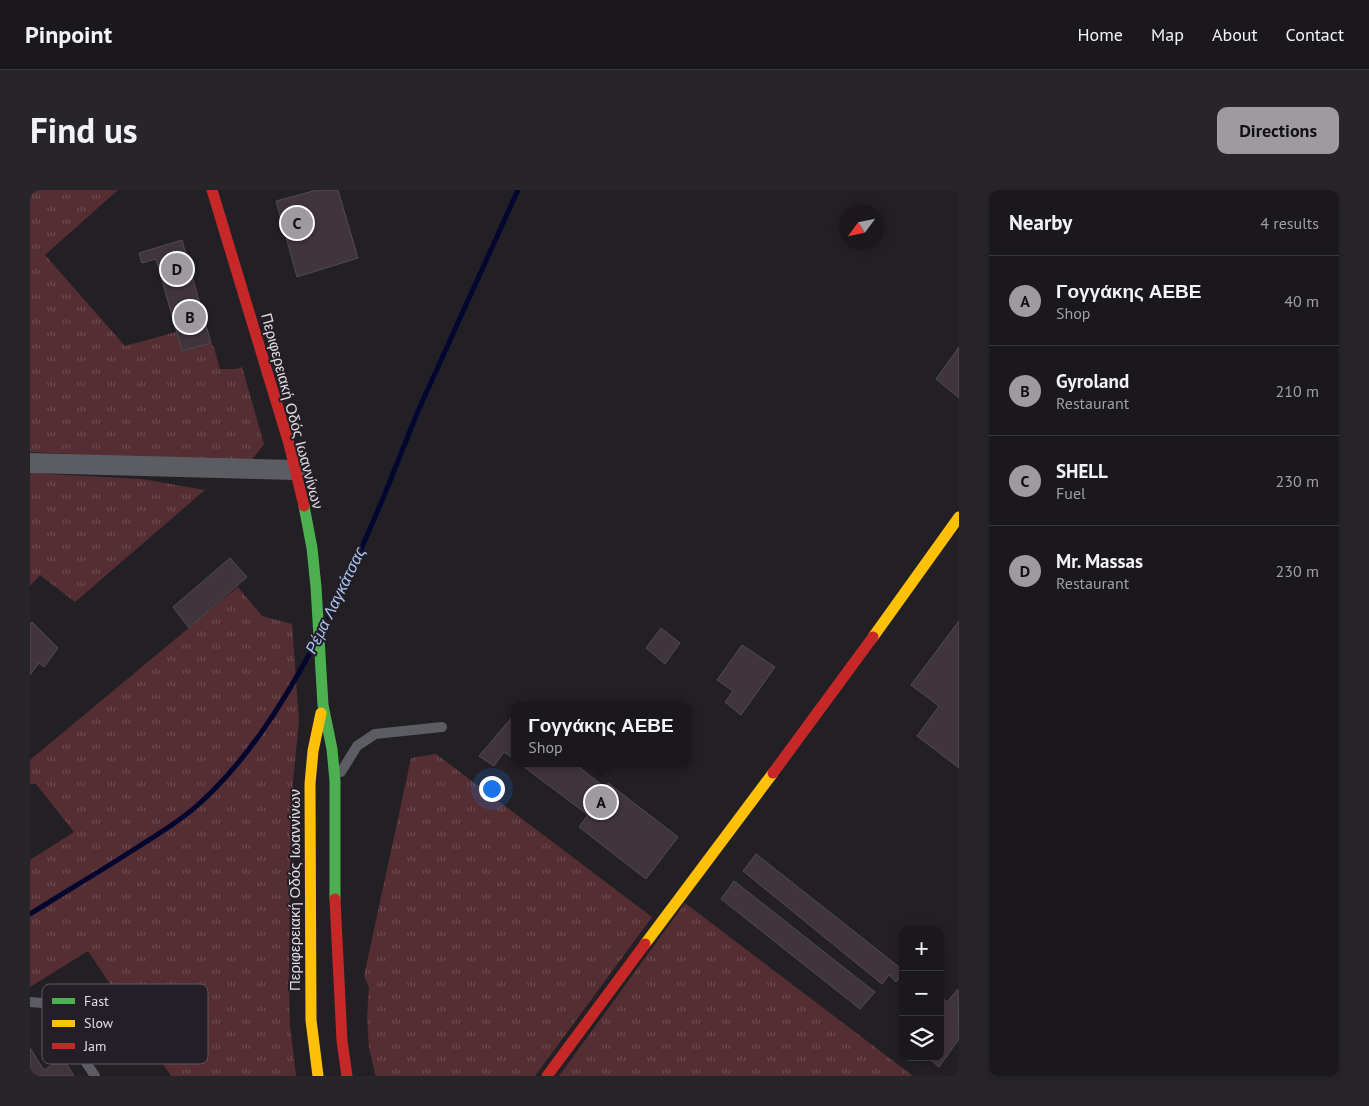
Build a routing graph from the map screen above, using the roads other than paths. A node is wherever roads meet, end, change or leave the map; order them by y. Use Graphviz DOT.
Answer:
graph roads {
  1 [pos="212,190"];
  2 [pos="30,463"];
  3 [pos="296,470"];
  4 [pos="959,517"];
  5 [pos="323,704"];
  6 [pos="442,727"];
  7 [pos="335,781"];
  8 [pos="87,1064"];
  9 [pos="95,1076"];
  10 [pos="318,1076"];
  11 [pos="346,1076"];
  12 [pos="547,1076"];
  1 -- 3 [label="main road, Περιφερειακή Οδός Ιωαννίνων"];
  2 -- 3 [label="street"];
  3 -- 5 [label="main road, Περιφερειακή Οδός Ιωαννίνων"];
  4 -- 12 [label="main road"];
  5 -- 7 [label="main road, Περιφερειακή Οδός Ιωαννίνων"];
  5 -- 10 [label="main road, Περιφερειακή Οδός Ιωαννίνων"];
  6 -- 7 [label="lane"];
  7 -- 11 [label="main road, Περιφερειακή Οδός Ιωαννίνων"];
  8 -- 9 [label="lane"];
}
